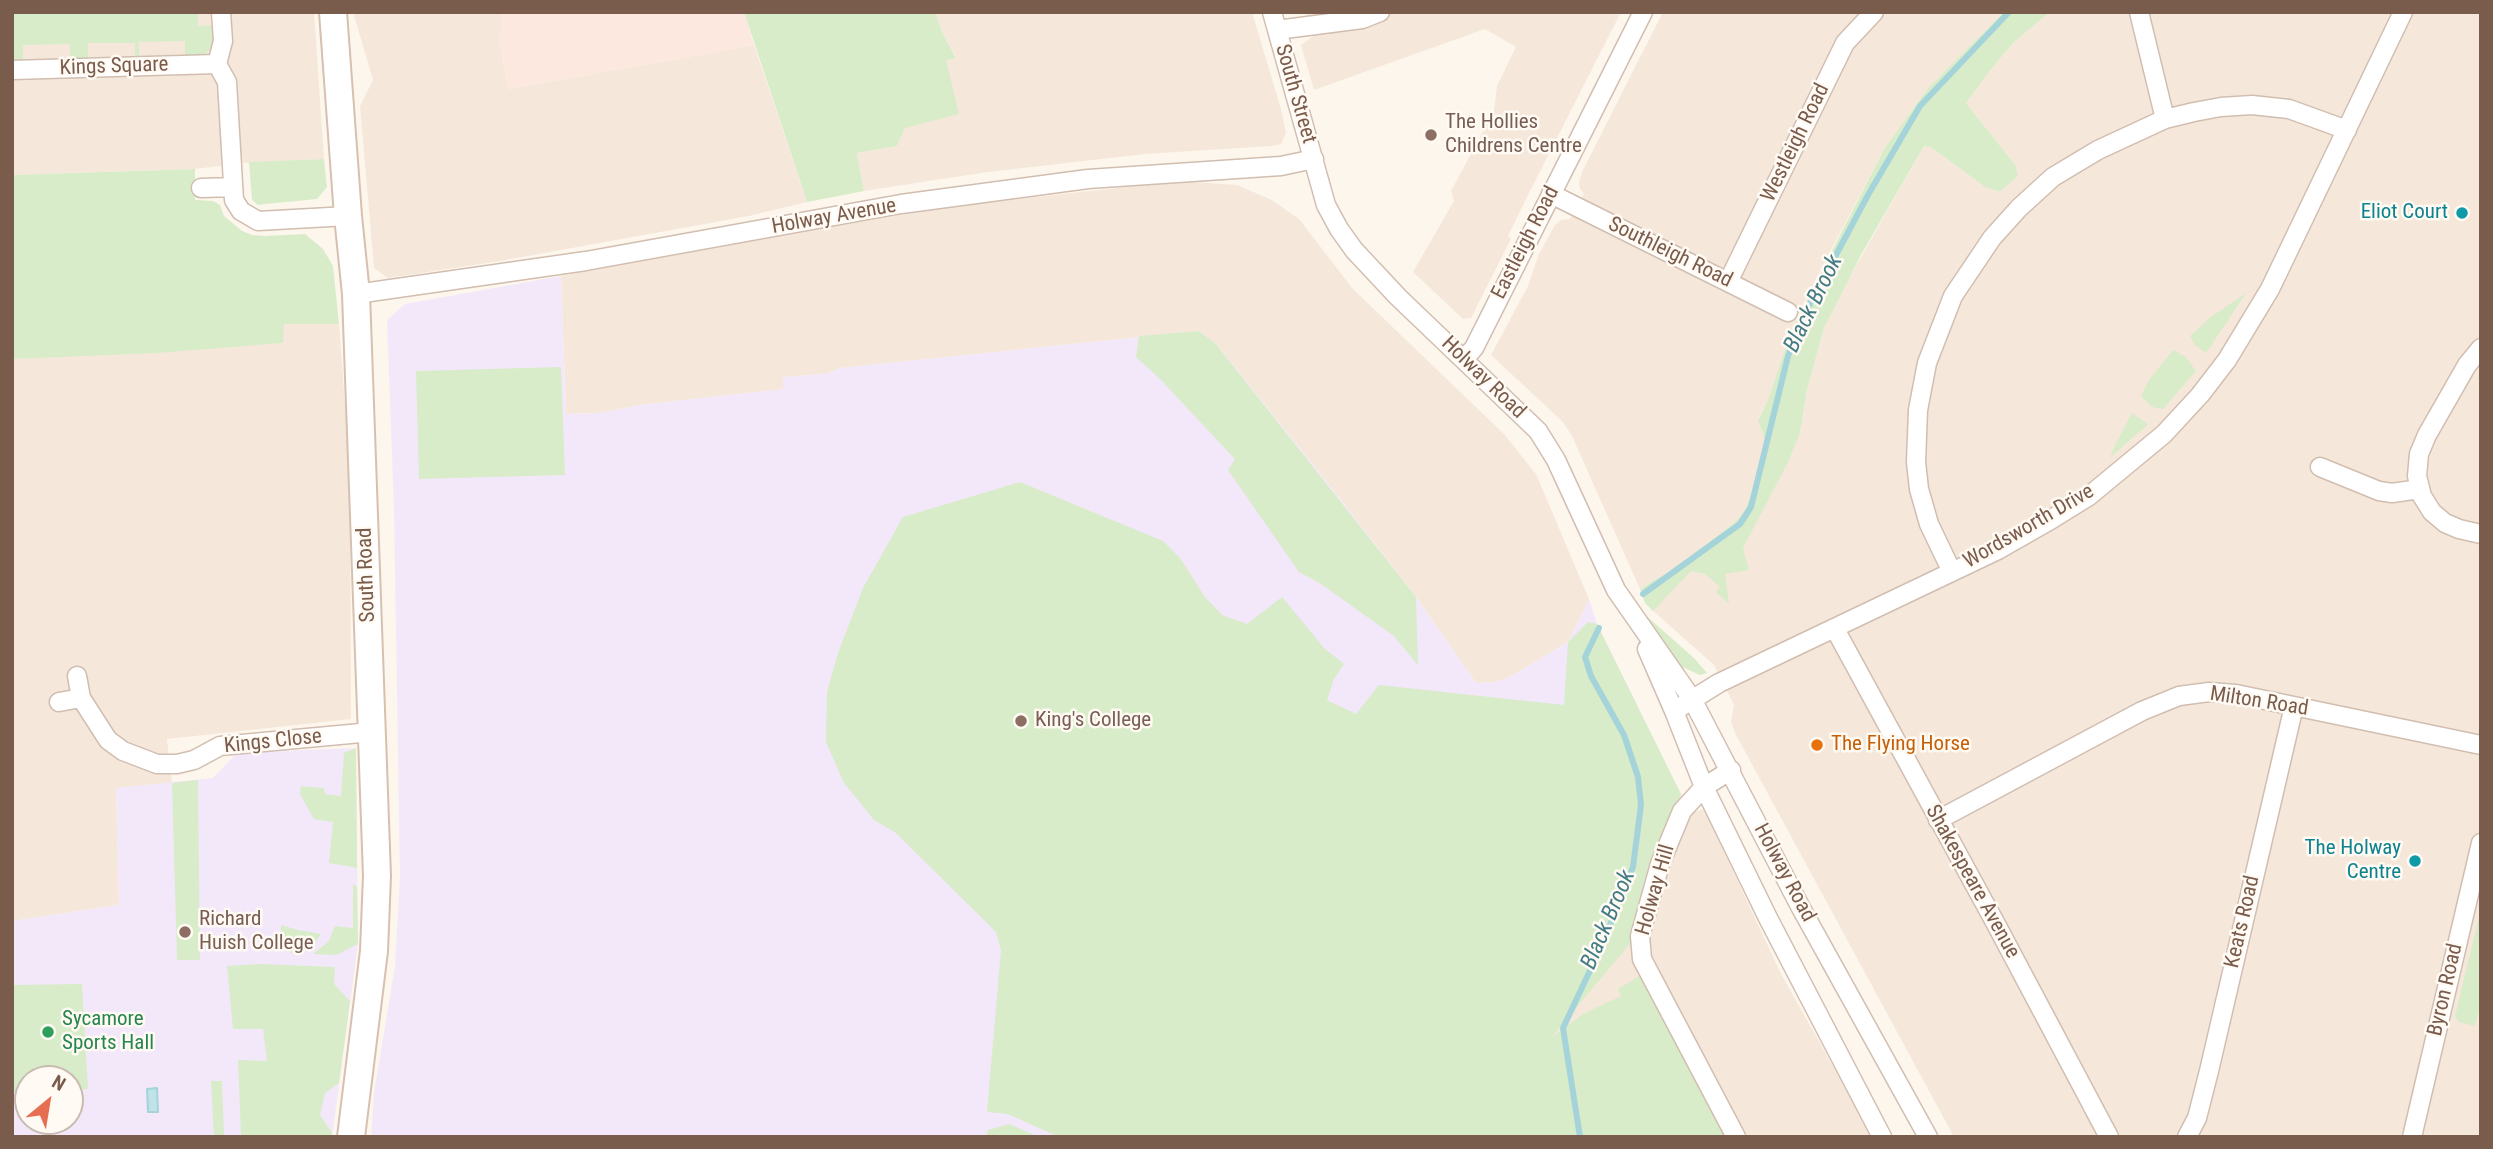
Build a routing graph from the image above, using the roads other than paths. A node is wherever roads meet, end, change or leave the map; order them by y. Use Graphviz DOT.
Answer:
graph roads {
  1 [pos="221,12"];
  2 [pos="333,12"];
  3 [pos="1380,12"];
  4 [pos="1643,12"];
  5 [pos="1874,12"];
  6 [pos="2139,12"];
  7 [pos="2403,12"];
  8 [pos="1275,21"];
  9 [pos="216,64"];
  10 [pos="12,70"];
  11 [pos="2165,119"];
  12 [pos="2347,130"];
  13 [pos="1314,159"];
  14 [pos="233,187"];
  15 [pos="201,188"];
  16 [pos="1551,194"];
  17 [pos="348,216"];
  18 [pos="1728,282"];
  19 [pos="356,294"];
  20 [pos="1788,312"];
  21 [pos="2481,348"];
  22 [pos="1464,359"];
  23 [pos="2320,467"];
  24 [pos="2420,489"];
  25 [pos="2481,534"];
  26 [pos="1952,572"];
  27 [pos="1631,614"];
  28 [pos="1835,628"];
  29 [pos="77,676"];
  30 [pos="81,698"];
  31 [pos="1692,699"];
  32 [pos="59,702"];
  33 [pos="2294,706"];
  34 [pos="1675,711"];
  35 [pos="372,732"];
  36 [pos="2481,745"];
  37 [pos="1731,770"];
  38 [pos="1704,787"];
  39 [pos="1938,820"];
  40 [pos="2481,843"];
  41 [pos="351,1137"];
  42 [pos="1737,1137"];
  43 [pos="1882,1137"];
  44 [pos="1928,1137"];
  45 [pos="2109,1137"];
  46 [pos="2187,1137"];
  47 [pos="2412,1137"];
  1 -- 9 [label="street"];
  2 -- 17 [label="main road, South Road"];
  3 -- 8 [label="street, South Street"];
  4 -- 16 [label="street, Eastleigh Road"];
  5 -- 18 [label="street, Westleigh Road"];
  6 -- 11 [label="street"];
  7 -- 12 [label="street, Wordsworth Drive"];
  8 -- 13 [label="street, South Street"];
  9 -- 10 [label="street, Kings Square"];
  9 -- 14 [label="street"];
  11 -- 12 [label="street"];
  11 -- 26 [label="street"];
  12 -- 26 [label="street, Wordsworth Drive"];
  13 -- 19 [label="street, Holway Avenue"];
  13 -- 22 [label="street, Holway Road"];
  14 -- 15 [label="street"];
  14 -- 17 [label="street"];
  16 -- 18 [label="street, Southleigh Road"];
  16 -- 22 [label="street, Eastleigh Road"];
  17 -- 19 [label="main road, South Road"];
  18 -- 20 [label="street, Southleigh Road"];
  19 -- 35 [label="main road, South Road"];
  21 -- 24 [label="street"];
  22 -- 27 [label="street, Holway Road"];
  23 -- 24 [label="street"];
  24 -- 25 [label="street"];
  26 -- 28 [label="street, Wordsworth Drive"];
  27 -- 31 [label="street, Holway Road"];
  27 -- 34 [label="street, Holway Road"];
  28 -- 31 [label="street, Wordsworth Drive"];
  28 -- 39 [label="street, Shakespeare Avenue"];
  29 -- 30 [label="street, Kings Close"];
  30 -- 32 [label="street"];
  30 -- 35 [label="street, Kings Close"];
  31 -- 34 [label="street, Wordsworth Drive"];
  31 -- 37 [label="street, Holway Road"];
  33 -- 36 [label="street, Milton Road"];
  33 -- 39 [label="street, Milton Road"];
  33 -- 46 [label="street, Keats Road"];
  34 -- 38 [label="street, Holway Road"];
  35 -- 41 [label="main road, South Road"];
  37 -- 38 [label="street, Holway Hill"];
  37 -- 44 [label="street, Holway Road"];
  38 -- 42 [label="street, Holway Hill"];
  38 -- 43 [label="street, Holway Road"];
  39 -- 45 [label="street, Shakespeare Avenue"];
  40 -- 47 [label="street, Byron Road"];
}
